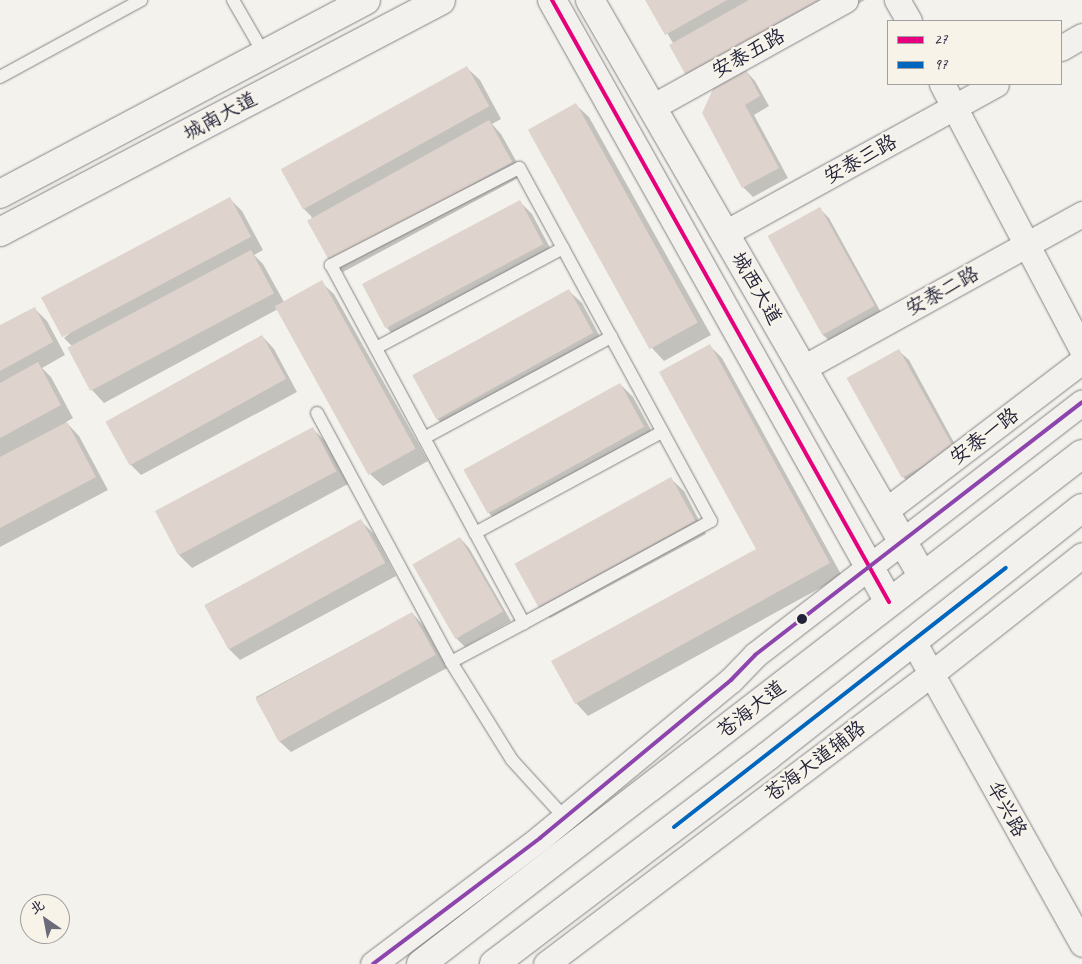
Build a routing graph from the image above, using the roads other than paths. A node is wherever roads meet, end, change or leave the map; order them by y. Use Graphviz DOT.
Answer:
graph roads {
  1 [pos="141,0"];
  2 [pos="233,0"];
  3 [pos="366,0"];
  4 [pos="441,0"];
  5 [pos="552,0"];
  6 [pos="590,0"];
  7 [pos="844,0"];
  8 [pos="897,0"];
  9 [pos="908,20"];
  10 [pos="1082,36"];
  11 [pos="1062,47"];
  12 [pos="264,54"];
  13 [pos="0,77"];
  14 [pos="943,85"];
  15 [pos="994,85"];
  16 [pos="652,107"];
  17 [pos="954,107"];
  18 [pos="0,194"];
  19 [pos="1082,214"];
  20 [pos="0,232"];
  21 [pos="725,234"];
  22 [pos="1027,245"];
  23 [pos="562,248"];
  24 [pos="611,337"];
  25 [pos="376,348"];
  26 [pos="1082,349"];
  27 [pos="1082,361"];
  28 [pos="802,368"];
  29 [pos="1082,402"];
  30 [pos="317,413"];
  31 [pos="662,432"];
  32 [pos="424,438"];
  33 [pos="1082,454"];
  34 [pos="1082,508"];
  35 [pos="885,511"];
  36 [pos="475,532"];
  37 [pos="902,541"];
  38 [pos="1082,555"];
  39 [pos="868,567"];
  40 [pos="923,577"];
  41 [pos="889,602"];
  42 [pos="524,623"];
  43 [pos="913,642"];
  44 [pos="450,662"];
  45 [pos="931,674"];
  46 [pos="564,817"];
  47 [pos="1082,944"];
  48 [pos="372,964"];
  49 [pos="421,964"];
  50 [pos="494,964"];
  51 [pos="546,964"];
  1 -- 13 [label="lane"];
  2 -- 12 [label="lane"];
  3 -- 12 [label="main road, 城南大道"];
  4 -- 20 [label="main road, 城南大道"];
  5 -- 39 [label="main road, 城西大道"];
  6 -- 16 [label="main road, 城西大道"];
  7 -- 16 [label="street, 安泰五路"];
  8 -- 9 [label="street"];
  10 -- 11 [label="street"];
  12 -- 18 [label="main road, 城南大道"];
  14 -- 17 [label="street"];
  15 -- 17 [label="street, 安泰三路"];
  16 -- 21 [label="main road, 城西大道"];
  17 -- 21 [label="street, 安泰三路"];
  17 -- 22 [label="street"];
  19 -- 22 [label="street, 安泰二路"];
  21 -- 28 [label="main road, 城西大道"];
  22 -- 26 [label="street"];
  22 -- 28 [label="street, 安泰二路"];
  23 -- 24 [label="lane"];
  23 -- 25 [label="lane"];
  23 -- 25 [label="lane"];
  24 -- 31 [label="lane"];
  24 -- 32 [label="lane"];
  25 -- 32 [label="lane"];
  27 -- 35 [label="street, 安泰一路"];
  28 -- 35 [label="main road, 城西大道"];
  29 -- 37 [label="street"];
  30 -- 44 [label="lane"];
  31 -- 36 [label="lane"];
  31 -- 42 [label="lane"];
  32 -- 36 [label="lane"];
  33 -- 40 [label="main road, 苍海大道"];
  34 -- 43 [label="main road"];
  35 -- 37 [label="main road, 城西大道"];
  36 -- 42 [label="lane"];
  37 -- 39 [label="street"];
  37 -- 40 [label="main road, 城西大道"];
  38 -- 45 [label="street, 苍海大道辅路"];
  39 -- 41 [label="main road, 城西大道"];
  39 -- 46 [label="street"];
  40 -- 41 [label="main road, 苍海大道"];
  41 -- 49 [label="main road, 苍海大道"];
  42 -- 44 [label="lane"];
  43 -- 45 [label="street, 华兴路"];
  43 -- 50 [label="main road"];
  44 -- 46 [label="lane"];
  45 -- 47 [label="street, 华兴路"];
  45 -- 51 [label="street, 苍海大道辅路"];
  46 -- 48 [label="street"];
}
